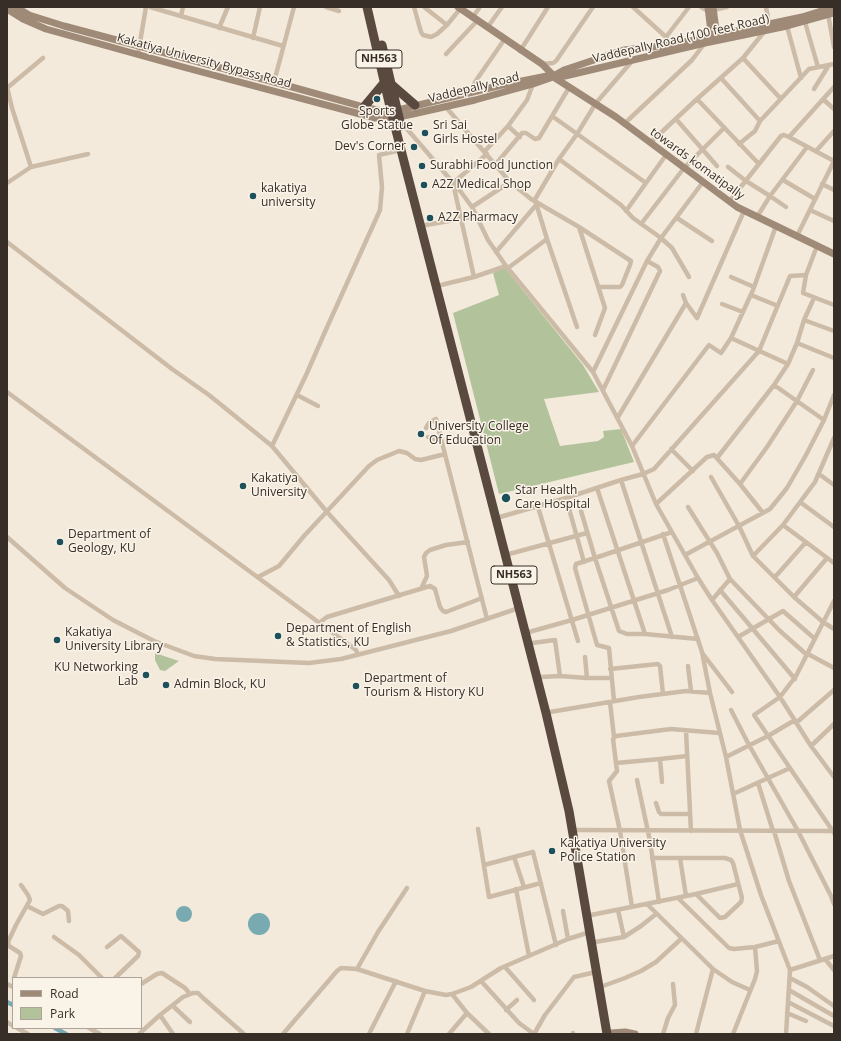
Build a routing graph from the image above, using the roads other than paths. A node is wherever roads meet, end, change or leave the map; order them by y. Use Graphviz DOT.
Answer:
graph roads {
  1 [pos="16,7"];
  2 [pos="146,7"];
  3 [pos="150,7"];
  4 [pos="183,7"];
  5 [pos="228,7"];
  6 [pos="260,7"];
  7 [pos="294,7"];
  8 [pos="326,7"];
  9 [pos="367,7"];
  10 [pos="373,7"];
  11 [pos="414,7"];
  12 [pos="424,7"];
  13 [pos="480,7"];
  14 [pos="502,7"];
  15 [pos="548,7"];
  16 [pos="593,7"];
  17 [pos="633,7"];
  18 [pos="689,7"];
  19 [pos="701,7"];
  20 [pos="727,7"];
  21 [pos="766,7"];
  22 [pos="832,7"];
  23 [pos="459,8"];
  24 [pos="7,9"];
  25 [pos="710,9"];
  26 [pos="339,11"];
  27 [pos="831,14"];
  28 [pos="181,16"];
  29 [pos="474,19"];
  30 [pos="806,22"];
  31 [pos="769,24"];
  32 [pos="447,25"];
  33 [pos="787,26"];
  34 [pos="220,28"];
  35 [pos="487,28"];
  36 [pos="764,32"];
  37 [pos="666,37"];
  38 [pos="253,38"];
  39 [pos="712,39"];
  40 [pos="504,40"];
  41 [pos="671,45"];
  42 [pos="140,46"];
  43 [pos="283,46"];
  44 [pos="834,47"];
  45 [pos="520,51"];
  46 [pos="138,54"];
  47 [pos="446,54"];
  48 [pos="43,58"];
  49 [pos="743,58"];
  50 [pos="634,59"];
  51 [pos="542,64"];
  52 [pos="832,65"];
  53 [pos="818,67"];
  54 [pos="554,76"];
  55 [pos="721,78"];
  56 [pos="801,78"];
  57 [pos="274,82"];
  58 [pos="388,84"];
  59 [pos="533,84"];
  60 [pos="570,86"];
  61 [pos="7,88"];
  62 [pos="834,88"];
  63 [pos="814,89"];
  64 [pos="472,92"];
  65 [pos="697,99"];
  66 [pos="781,99"];
  67 [pos="824,100"];
  68 [pos="596,103"];
  69 [pos="415,105"];
  70 [pos="445,106"];
  71 [pos="364,107"];
  72 [pos="834,109"];
  73 [pos="552,116"];
  74 [pos="397,117"];
  75 [pos="676,119"];
  76 [pos="760,121"];
  77 [pos="624,124"];
  78 [pos="508,126"];
  79 [pos="724,128"];
  80 [pos="834,131"];
  81 [pos="577,134"];
  82 [pos="520,137"];
  83 [pos="789,137"];
  84 [pos="650,143"];
  85 [pos="739,144"];
  86 [pos="807,147"];
  87 [pos="703,149"];
  88 [pos="401,150"];
  89 [pos="816,151"];
  90 [pos="486,152"];
  91 [pos="88,154"];
  92 [pos="666,155"];
  93 [pos="559,159"];
  94 [pos="834,161"];
  95 [pos="496,164"];
  96 [pos="759,164"];
  97 [pos="717,166"];
  98 [pos="31,167"];
  99 [pos="728,167"];
  100 [pos="684,168"];
  101 [pos="783,180"];
  102 [pos="746,181"];
  103 [pos="510,182"];
  104 [pos="703,182"];
  105 [pos="7,183"];
  106 [pos="453,183"];
  107 [pos="646,183"];
  108 [pos="822,184"];
  109 [pos="834,190"];
  110 [pos="770,196"];
  111 [pos="815,199"];
  112 [pos="730,202"];
  113 [pos="536,203"];
  114 [pos="472,207"];
  115 [pos="786,207"];
  116 [pos="626,210"];
  117 [pos="744,210"];
  118 [pos="810,210"];
  119 [pos="476,216"];
  120 [pos="757,217"];
  121 [pos="677,218"];
  122 [pos="461,219"];
  123 [pos="834,221"];
  124 [pos="641,224"];
  125 [pos="426,225"];
  126 [pos="776,226"];
  127 [pos="579,227"];
  128 [pos="797,236"];
  129 [pos="661,238"];
  130 [pos="547,239"];
  131 [pos="712,241"];
  132 [pos="7,242"];
  133 [pos="817,246"];
  134 [pos="496,252"];
  135 [pos="834,254"];
  136 [pos="647,261"];
  137 [pos="507,267"];
  138 [pos="806,274"];
  139 [pos="474,277"];
  140 [pos="689,277"];
  141 [pos="731,278"];
  142 [pos="441,285"];
  143 [pos="599,287"];
  144 [pos="754,287"];
  145 [pos="683,295"];
  146 [pos="751,296"];
  147 [pos="814,298"];
  148 [pos="686,303"];
  149 [pos="722,304"];
  150 [pos="778,306"];
  151 [pos="834,306"];
  152 [pos="743,312"];
  153 [pos="804,320"];
  154 [pos="577,327"];
  155 [pos="834,331"];
  156 [pos="595,335"];
  157 [pos="731,338"];
  158 [pos="797,343"];
  159 [pos="758,351"];
  160 [pos="834,358"];
  161 [pos="788,364"];
  162 [pos="813,370"];
  163 [pos="593,372"];
  164 [pos="774,385"];
  165 [pos="603,390"];
  166 [pos="7,392"];
  167 [pos="297,395"];
  168 [pos="834,395"];
  169 [pos="797,402"];
  170 [pos="318,406"];
  171 [pos="618,417"];
  172 [pos="824,420"];
  173 [pos="426,428"];
  174 [pos="428,437"];
  175 [pos="834,438"];
  176 [pos="442,442"];
  177 [pos="272,446"];
  178 [pos="632,446"];
  179 [pos="671,449"];
  180 [pos="445,454"];
  181 [pos="717,458"];
  182 [pos="693,471"];
  183 [pos="643,474"];
  184 [pos="819,474"];
  185 [pos="711,477"];
  186 [pos="621,480"];
  187 [pos="740,484"];
  188 [pos="834,485"];
  189 [pos="597,488"];
  190 [pos="566,498"];
  191 [pos="800,502"];
  192 [pos="656,504"];
  193 [pos="538,507"];
  194 [pos="688,507"];
  195 [pos="580,511"];
  196 [pos="327,512"];
  197 [pos="763,513"];
  198 [pos="500,517"];
  199 [pos="783,525"];
  200 [pos="739,526"];
  201 [pos="834,526"];
  202 [pos="672,532"];
  203 [pos="587,533"];
  204 [pos="663,534"];
  205 [pos="576,536"];
  206 [pos="7,538"];
  207 [pos="709,541"];
  208 [pos="468,542"];
  209 [pos="641,542"];
  210 [pos="806,542"];
  211 [pos="549,543"];
  212 [pos="618,551"];
  213 [pos="509,554"];
  214 [pos="685,555"];
  215 [pos="754,556"];
  216 [pos="595,558"];
  217 [pos="827,558"];
  218 [pos="584,562"];
  219 [pos="834,563"];
  220 [pos="258,577"];
  221 [pos="775,577"];
  222 [pos="698,578"];
  223 [pos="730,579"];
  224 [pos="680,586"];
  225 [pos="421,589"];
  226 [pos="720,590"];
  227 [pos="657,593"];
  228 [pos="399,596"];
  229 [pos="794,597"];
  230 [pos="482,598"];
  231 [pos="634,600"];
  232 [pos="712,600"];
  233 [pos="834,600"];
  234 [pos="520,608"];
  235 [pos="612,608"];
  236 [pos="589,615"];
  237 [pos="487,619"];
  238 [pos="768,619"];
  239 [pos="572,620"];
  240 [pos="823,622"];
  241 [pos="319,623"];
  242 [pos="752,629"];
  243 [pos="834,629"];
  244 [pos="529,632"];
  245 [pos="645,634"];
  246 [pos="672,637"];
  247 [pos="738,637"];
  248 [pos="698,639"];
  249 [pos="815,640"];
  250 [pos="578,641"];
  251 [pos="532,643"];
  252 [pos="702,652"];
  253 [pos="807,654"];
  254 [pos="358,655"];
  255 [pos="585,657"];
  256 [pos="688,666"];
  257 [pos="834,668"];
  258 [pos="610,669"];
  259 [pos="560,676"];
  260 [pos="540,677"];
  261 [pos="587,678"];
  262 [pos="611,678"];
  263 [pos="795,679"];
  264 [pos="834,690"];
  265 [pos="690,691"];
  266 [pos="732,692"];
  267 [pos="710,693"];
  268 [pos="663,694"];
  269 [pos="780,696"];
  270 [pos="612,702"];
  271 [pos="731,710"];
  272 [pos="550,712"];
  273 [pos="795,722"];
  274 [pos="834,724"];
  275 [pos="686,731"];
  276 [pos="720,733"];
  277 [pos="768,736"];
  278 [pos="614,737"];
  279 [pos="749,745"];
  280 [pos="811,746"];
  281 [pos="687,756"];
  282 [pos="726,757"];
  283 [pos="660,759"];
  284 [pos="616,763"];
  285 [pos="790,768"];
  286 [pos="834,768"];
  287 [pos="830,772"];
  288 [pos="834,777"];
  289 [pos="768,778"];
  290 [pos="637,780"];
  291 [pos="662,782"];
  292 [pos="758,782"];
  293 [pos="733,794"];
  294 [pos="656,803"];
  295 [pos="690,814"];
  296 [pos="478,829"];
  297 [pos="576,830"];
  298 [pos="647,830"];
  299 [pos="740,830"];
  300 [pos="620,831"];
  301 [pos="691,831"];
  302 [pos="774,831"];
  303 [pos="798,831"];
  304 [pos="834,832"];
  305 [pos="514,857"];
  306 [pos="652,858"];
  307 [pos="680,858"];
  308 [pos="484,865"];
  309 [pos="541,883"];
  310 [pos="738,884"];
  311 [pos="21,885"];
  312 [pos="524,887"];
  313 [pos="407,888"];
  314 [pos="516,889"];
  315 [pos="696,894"];
  316 [pos="686,896"];
  317 [pos="678,898"];
  318 [pos="659,902"];
  319 [pos="647,904"];
  320 [pos="834,904"];
  321 [pos="27,906"];
  322 [pos="632,907"];
  323 [pos="618,910"];
  324 [pos="563,911"];
  325 [pos="656,914"];
  326 [pos="591,915"];
  327 [pos="69,921"];
  328 [pos="591,932"];
  329 [pos="54,937"];
  330 [pos="624,937"];
  331 [pos="681,938"];
  332 [pos="568,939"];
  333 [pos="779,941"];
  334 [pos="595,942"];
  335 [pos="556,944"];
  336 [pos="107,947"];
  337 [pos="755,947"];
  338 [pos="529,956"];
  339 [pos="834,956"];
  340 [pos="825,959"];
  341 [pos="820,960"];
  342 [pos="505,967"];
  343 [pos="357,968"];
  344 [pos="712,969"];
  345 [pos="790,970"];
  346 [pos="834,970"];
  347 [pos="596,972"];
  348 [pos="14,977"];
  349 [pos="101,977"];
  350 [pos="116,977"];
  351 [pos="790,978"];
  352 [pos="396,981"];
  353 [pos="481,981"];
  354 [pos="142,983"];
  355 [pos="673,984"];
  356 [pos="603,986"];
  357 [pos="750,990"];
  358 [pos="789,990"];
  359 [pos="425,991"];
  360 [pos="190,994"];
  361 [pos="452,994"];
  362 [pos="517,1000"];
  363 [pos="534,1000"];
  364 [pos="788,1002"];
  365 [pos="173,1006"];
  366 [pos="834,1006"];
  367 [pos="506,1010"];
  368 [pos="467,1013"];
  369 [pos="787,1013"];
  370 [pos="160,1015"];
  371 [pos="834,1016"];
  372 [pos="806,1021"];
  373 [pos="190,1022"];
  374 [pos="834,1026"];
  375 [pos="19,1029"];
  376 [pos="91,1029"];
  377 [pos="140,1031"];
  378 [pos="28,1034"];
  379 [pos="100,1034"];
  380 [pos="173,1034"];
  381 [pos="244,1034"];
  382 [pos="283,1034"];
  383 [pos="369,1034"];
  384 [pos="408,1034"];
  385 [pos="449,1034"];
  386 [pos="489,1034"];
  387 [pos="534,1034"];
  388 [pos="610,1034"];
  389 [pos="635,1034"];
  390 [pos="663,1034"];
  391 [pos="696,1034"];
  392 [pos="733,1034"];
  393 [pos="786,1034"];
  1 -- 42 [label="main road, Kakatiya University Bypass Road"];
  2 -- 42 [label="street"];
  3 -- 28 [label="street"];
  4 -- 28 [label="street"];
  5 -- 34 [label="street"];
  6 -- 38 [label="street"];
  7 -- 43 [label="street"];
  8 -- 26 [label="street"];
  9 -- 58 [label="highway, NH563"];
  10 -- 58 [label="highway, NH563"];
  11 -- 32 [label="street"];
  12 -- 32 [label="street"];
  13 -- 29 [label="street"];
  14 -- 35 [label="street"];
  15 -- 45 [label="street"];
  16 -- 51 [label="street"];
  17 -- 37 [label="street"];
  18 -- 37 [label="street"];
  19 -- 25 [label="street"];
  20 -- 25 [label="street"];
  21 -- 31 [label="street"];
  22 -- 31 [label="main road"];
  23 -- 29 [label="main road, towards komatipally"];
  23 -- 32 [label="street"];
  24 -- 46 [label="main road, Kakatiya University Bypass Road"];
  25 -- 39 [label="main road"];
  27 -- 30 [label="main road, Vaddepally Road (100 feet Road)"];
  27 -- 44 [label="street"];
  28 -- 34 [label="street"];
  29 -- 35 [label="main road, towards komatipally"];
  29 -- 47 [label="street"];
  30 -- 33 [label="main road, Vaddepally Road (100 feet Road)"];
  30 -- 53 [label="street"];
  31 -- 39 [label="main road"];
  33 -- 36 [label="main road, Vaddepally Road (100 feet Road)"];
  33 -- 56 [label="street"];
  34 -- 38 [label="street"];
  35 -- 40 [label="main road, towards komatipally"];
  36 -- 39 [label="main road, Vaddepally Road (100 feet Road)"];
  36 -- 49 [label="street"];
  37 -- 41 [label="street"];
  38 -- 43 [label="street"];
  39 -- 41 [label="main road"];
  39 -- 50 [label="main road, Vaddepally Road (100 feet Road)"];
  39 -- 77 [label="street"];
  40 -- 45 [label="main road, towards komatipally"];
  40 -- 64 [label="street"];
  41 -- 54 [label="main road"];
  42 -- 46 [label="street"];
  42 -- 57 [label="main road, Kakatiya University Bypass Road"];
  43 -- 57 [label="street"];
  45 -- 51 [label="main road, towards komatipally"];
  46 -- 74 [label="main road, Kakatiya University Bypass Road"];
  48 -- 61 [label="street"];
  49 -- 55 [label="street"];
  49 -- 66 [label="street"];
  50 -- 54 [label="main road, Vaddepally Road (100 feet Road)"];
  50 -- 68 [label="street"];
  51 -- 54 [label="main road, towards komatipally"];
  52 -- 53 [label="street"];
  52 -- 63 [label="street"];
  53 -- 56 [label="street"];
  54 -- 59 [label="main road, Vaddepally Road"];
  54 -- 60 [label="main road, towards komatipally"];
  54 -- 64 [label="main road"];
  55 -- 65 [label="street"];
  55 -- 76 [label="street"];
  56 -- 66 [label="street"];
  57 -- 71 [label="main road, Kakatiya University Bypass Road"];
  58 -- 69 [label="highway"];
  58 -- 71 [label="highway"];
  58 -- 74 [label="highway, NH563"];
  59 -- 70 [label="main road, Vaddepally Road"];
  59 -- 78 [label="street"];
  60 -- 68 [label="main road, towards komatipally"];
  60 -- 73 [label="street"];
  61 -- 98 [label="street"];
  62 -- 67 [label="street"];
  64 -- 69 [label="main road"];
  65 -- 75 [label="street"];
  65 -- 79 [label="street"];
  66 -- 76 [label="street"];
  67 -- 72 [label="street"];
  67 -- 83 [label="street"];
  68 -- 77 [label="main road, towards komatipally"];
  68 -- 81 [label="street"];
  69 -- 74 [label="main road"];
  70 -- 74 [label="main road, Vaddepally Road"];
  70 -- 90 [label="street"];
  71 -- 74 [label="main road, Kakatiya University Bypass Road"];
  73 -- 81 [label="street"];
  73 -- 82 [label="street"];
  74 -- 88 [label="highway, NH563"];
  74 -- 106 [label="street"];
  74 -- 125 [label="highway, NH563"];
  75 -- 84 [label="street"];
  75 -- 87 [label="street"];
  76 -- 85 [label="street"];
  77 -- 84 [label="main road, towards komatipally"];
  78 -- 82 [label="street"];
  78 -- 90 [label="street"];
  79 -- 85 [label="street"];
  79 -- 87 [label="street"];
  80 -- 89 [label="street"];
  81 -- 93 [label="street"];
  81 -- 107 [label="street"];
  82 -- 95 [label="street"];
  83 -- 86 [label="street"];
  83 -- 96 [label="street"];
  84 -- 92 [label="main road, towards komatipally"];
  85 -- 96 [label="street"];
  86 -- 89 [label="street"];
  86 -- 101 [label="street"];
  87 -- 97 [label="street"];
  87 -- 100 [label="street"];
  88 -- 167 [label="street"];
  88 -- 234 [label="highway, NH563"];
  89 -- 94 [label="street"];
  90 -- 95 [label="street"];
  90 -- 106 [label="street"];
  91 -- 98 [label="street"];
  92 -- 100 [label="main road, towards komatipally"];
  92 -- 107 [label="street"];
  93 -- 113 [label="street"];
  93 -- 116 [label="street"];
  94 -- 108 [label="street"];
  95 -- 103 [label="street"];
  96 -- 102 [label="street"];
  98 -- 105 [label="street"];
  99 -- 102 [label="street"];
  100 -- 104 [label="main road, towards komatipally"];
  100 -- 124 [label="street"];
  101 -- 110 [label="street"];
  101 -- 111 [label="street"];
  102 -- 110 [label="street"];
  102 -- 112 [label="street"];
  103 -- 113 [label="street"];
  103 -- 114 [label="street"];
  104 -- 112 [label="main road, towards komatipally"];
  104 -- 121 [label="street"];
  106 -- 114 [label="street"];
  106 -- 122 [label="street"];
  107 -- 116 [label="street"];
  108 -- 109 [label="street"];
  108 -- 111 [label="street"];
  110 -- 115 [label="street"];
  110 -- 120 [label="street"];
  111 -- 118 [label="street"];
  112 -- 117 [label="main road, towards komatipally"];
  113 -- 127 [label="street"];
  113 -- 130 [label="street"];
  113 -- 134 [label="street"];
  114 -- 119 [label="street"];
  116 -- 124 [label="street"];
  117 -- 120 [label="main road, towards komatipally"];
  117 -- 148 [label="street"];
  118 -- 123 [label="street"];
  118 -- 128 [label="street"];
  119 -- 122 [label="street"];
  119 -- 134 [label="street"];
  120 -- 126 [label="main road, towards komatipally"];
  121 -- 129 [label="street"];
  121 -- 131 [label="street"];
  122 -- 125 [label="street"];
  122 -- 139 [label="street"];
  124 -- 129 [label="street"];
  125 -- 142 [label="highway, NH563"];
  126 -- 128 [label="main road, towards komatipally"];
  126 -- 144 [label="street"];
  127 -- 143 [label="street"];
  127 -- 143 [label="street"];
  128 -- 133 [label="main road, towards komatipally"];
  129 -- 136 [label="street"];
  129 -- 140 [label="street"];
  130 -- 137 [label="street"];
  130 -- 154 [label="street"];
  132 -- 177 [label="street"];
  133 -- 135 [label="main road, towards komatipally"];
  133 -- 138 [label="street"];
  134 -- 137 [label="street"];
  136 -- 163 [label="street"];
  136 -- 165 [label="street"];
  137 -- 139 [label="street"];
  137 -- 163 [label="street"];
  138 -- 147 [label="street"];
  138 -- 150 [label="street"];
  139 -- 142 [label="street"];
  141 -- 144 [label="street"];
  142 -- 198 [label="highway, NH563"];
  143 -- 156 [label="street"];
  144 -- 146 [label="street"];
  145 -- 148 [label="street"];
  146 -- 150 [label="street"];
  146 -- 152 [label="street"];
  147 -- 151 [label="street"];
  147 -- 153 [label="street"];
  148 -- 171 [label="street"];
  149 -- 152 [label="street"];
  150 -- 159 [label="street"];
  152 -- 157 [label="street"];
  153 -- 155 [label="street"];
  153 -- 158 [label="street"];
  157 -- 159 [label="street"];
  157 -- 178 [label="street"];
  158 -- 160 [label="street"];
  158 -- 161 [label="street"];
  159 -- 161 [label="street"];
  159 -- 179 [label="street"];
  161 -- 164 [label="street"];
  162 -- 169 [label="street"];
  163 -- 165 [label="street"];
  164 -- 169 [label="street"];
  164 -- 181 [label="street"];
  165 -- 171 [label="street"];
  166 -- 220 [label="street"];
  167 -- 170 [label="street"];
  167 -- 177 [label="street"];
  168 -- 172 [label="street"];
  169 -- 172 [label="street"];
  169 -- 187 [label="street"];
  171 -- 178 [label="street"];
  172 -- 197 [label="street"];
  173 -- 176 [label="street"];
  174 -- 176 [label="street"];
  175 -- 184 [label="street"];
  176 -- 180 [label="street"];
  177 -- 196 [label="street"];
  178 -- 183 [label="street"];
  179 -- 182 [label="street"];
  179 -- 183 [label="street"];
  180 -- 196 [label="street"];
  180 -- 208 [label="street"];
  181 -- 182 [label="street"];
  181 -- 187 [label="street"];
  182 -- 192 [label="street"];
  183 -- 186 [label="street"];
  183 -- 192 [label="street"];
  184 -- 188 [label="street"];
  184 -- 191 [label="street"];
  185 -- 200 [label="street"];
  186 -- 189 [label="street"];
  186 -- 209 [label="street"];
  187 -- 197 [label="street"];
  189 -- 190 [label="street"];
  189 -- 212 [label="street"];
  190 -- 193 [label="street"];
  190 -- 205 [label="street"];
  191 -- 199 [label="street"];
  191 -- 201 [label="street"];
  192 -- 202 [label="street"];
  193 -- 198 [label="street"];
  193 -- 211 [label="street"];
  194 -- 207 [label="street"];
  195 -- 203 [label="street"];
  196 -- 220 [label="street"];
  196 -- 228 [label="street"];
  197 -- 200 [label="street"];
  198 -- 213 [label="highway, NH563"];
  199 -- 210 [label="street"];
  199 -- 215 [label="street"];
  200 -- 207 [label="street"];
  200 -- 215 [label="street"];
  202 -- 204 [label="street"];
  202 -- 214 [label="street"];
  203 -- 205 [label="street"];
  203 -- 216 [label="street"];
  204 -- 209 [label="street"];
  204 -- 224 [label="street"];
  205 -- 211 [label="street"];
  205 -- 218 [label="street"];
  206 -- 254 [label="street"];
  207 -- 214 [label="street"];
  207 -- 223 [label="street"];
  208 -- 225 [label="street"];
  208 -- 230 [label="street"];
  209 -- 212 [label="street"];
  209 -- 227 [label="street"];
  210 -- 217 [label="street"];
  210 -- 221 [label="street"];
  211 -- 213 [label="street"];
  211 -- 239 [label="street"];
  212 -- 216 [label="street"];
  212 -- 231 [label="street"];
  213 -- 234 [label="highway, NH563"];
  214 -- 222 [label="street"];
  215 -- 221 [label="street"];
  216 -- 218 [label="street"];
  216 -- 235 [label="street"];
  217 -- 219 [label="street"];
  217 -- 229 [label="street"];
  218 -- 236 [label="street"];
  220 -- 241 [label="street"];
  221 -- 229 [label="street"];
  222 -- 224 [label="street"];
  222 -- 232 [label="street"];
  223 -- 226 [label="street"];
  223 -- 238 [label="street"];
  224 -- 227 [label="street"];
  224 -- 248 [label="street"];
  225 -- 228 [label="street"];
  225 -- 230 [label="street"];
  226 -- 232 [label="street"];
  226 -- 242 [label="street"];
  227 -- 231 [label="street"];
  227 -- 246 [label="street"];
  228 -- 241 [label="street"];
  229 -- 240 [label="street"];
  230 -- 237 [label="street"];
  231 -- 235 [label="street"];
  231 -- 245 [label="street"];
  232 -- 247 [label="street"];
  233 -- 240 [label="street"];
  234 -- 237 [label="street"];
  234 -- 244 [label="highway, NH563"];
  234 -- 328 [label="highway, NH563"];
  235 -- 236 [label="street"];
  235 -- 245 [label="street"];
  236 -- 239 [label="street"];
  236 -- 258 [label="street"];
  237 -- 254 [label="street"];
  238 -- 242 [label="street"];
  238 -- 249 [label="street"];
  238 -- 253 [label="street"];
  239 -- 244 [label="street"];
  239 -- 250 [label="street"];
  240 -- 243 [label="street"];
  240 -- 249 [label="street"];
  241 -- 254 [label="street"];
  242 -- 247 [label="street"];
  242 -- 263 [label="street"];
  244 -- 251 [label="highway, NH563"];
  245 -- 246 [label="street"];
  246 -- 248 [label="street"];
  247 -- 269 [label="street"];
  248 -- 252 [label="street"];
  249 -- 253 [label="street"];
  251 -- 259 [label="street"];
  251 -- 260 [label="highway, NH563"];
  252 -- 266 [label="street"];
  252 -- 267 [label="street"];
  253 -- 257 [label="street"];
  253 -- 263 [label="street"];
  255 -- 261 [label="street"];
  256 -- 265 [label="street"];
  258 -- 262 [label="street"];
  258 -- 268 [label="street"];
  259 -- 260 [label="street"];
  259 -- 261 [label="street"];
  260 -- 272 [label="highway, NH563"];
  261 -- 262 [label="street"];
  262 -- 270 [label="street"];
  263 -- 269 [label="street"];
  264 -- 273 [label="street"];
  265 -- 267 [label="street"];
  265 -- 268 [label="street"];
  267 -- 276 [label="street"];
  268 -- 270 [label="street"];
  269 -- 273 [label="street"];
  269 -- 277 [label="street"];
  270 -- 272 [label="street"];
  270 -- 278 [label="street"];
  271 -- 279 [label="street"];
  272 -- 297 [label="highway, NH563"];
  273 -- 277 [label="street"];
  273 -- 280 [label="street"];
  274 -- 280 [label="street"];
  275 -- 276 [label="street"];
  275 -- 278 [label="street"];
  275 -- 281 [label="street"];
  276 -- 282 [label="street"];
  277 -- 279 [label="street"];
  277 -- 285 [label="street"];
  278 -- 284 [label="street"];
  279 -- 282 [label="street"];
  279 -- 289 [label="street"];
  280 -- 287 [label="street"];
  281 -- 283 [label="street"];
  281 -- 295 [label="street"];
  282 -- 293 [label="street"];
  283 -- 284 [label="street"];
  283 -- 291 [label="street"];
  284 -- 300 [label="street"];
  285 -- 289 [label="street"];
  285 -- 304 [label="street"];
  286 -- 287 [label="street"];
  287 -- 288 [label="street"];
  289 -- 292 [label="street"];
  289 -- 303 [label="street"];
  290 -- 298 [label="street"];
  292 -- 293 [label="street"];
  292 -- 302 [label="street"];
  293 -- 299 [label="street"];
  294 -- 295 [label="street"];
  295 -- 301 [label="street"];
  296 -- 308 [label="street"];
  297 -- 300 [label="street"];
  297 -- 326 [label="highway, NH563"];
  298 -- 300 [label="street"];
  298 -- 301 [label="street"];
  298 -- 306 [label="street"];
  299 -- 301 [label="street"];
  299 -- 302 [label="street"];
  299 -- 333 [label="street"];
  300 -- 322 [label="street"];
  302 -- 303 [label="street"];
  302 -- 341 [label="street"];
  303 -- 304 [label="street"];
  303 -- 320 [label="street"];
  305 -- 308 [label="street"];
  305 -- 309 [label="street"];
  305 -- 312 [label="street"];
  306 -- 307 [label="street"];
  306 -- 318 [label="street"];
  307 -- 310 [label="street"];
  307 -- 316 [label="street"];
  308 -- 314 [label="street"];
  309 -- 312 [label="street"];
  309 -- 335 [label="street"];
  310 -- 315 [label="street"];
  310 -- 315 [label="street"];
  311 -- 321 [label="street"];
  312 -- 314 [label="street"];
  313 -- 343 [label="street"];
  314 -- 338 [label="street"];
  315 -- 316 [label="street"];
  316 -- 317 [label="street"];
  317 -- 318 [label="street"];
  317 -- 337 [label="street"];
  318 -- 319 [label="street"];
  319 -- 322 [label="street"];
  319 -- 325 [label="street"];
  321 -- 327 [label="street"];
  321 -- 348 [label="street"];
  322 -- 323 [label="street"];
  323 -- 326 [label="street"];
  323 -- 330 [label="street"];
  324 -- 332 [label="street"];
  325 -- 330 [label="street"];
  325 -- 331 [label="street"];
  326 -- 328 [label="highway, NH563"];
  328 -- 332 [label="street"];
  328 -- 334 [label="highway, NH563"];
  328 -- 347 [label="highway, NH563"];
  329 -- 349 [label="street"];
  330 -- 334 [label="street"];
  331 -- 344 [label="street"];
  331 -- 356 [label="street"];
  332 -- 335 [label="street"];
  333 -- 337 [label="street"];
  333 -- 345 [label="street"];
  334 -- 356 [label="highway, NH563"];
  335 -- 338 [label="street"];
  336 -- 350 [label="street"];
  337 -- 357 [label="street"];
  338 -- 342 [label="street"];
  339 -- 340 [label="street"];
  340 -- 341 [label="street"];
  340 -- 346 [label="street"];
  341 -- 345 [label="street"];
  342 -- 353 [label="street"];
  342 -- 363 [label="street"];
  343 -- 352 [label="street"];
  343 -- 382 [label="street"];
  344 -- 357 [label="street"];
  344 -- 391 [label="street"];
  345 -- 351 [label="street"];
  347 -- 387 [label="street"];
  347 -- 388 [label="highway, NH563"];
  351 -- 358 [label="street"];
  351 -- 366 [label="street"];
  352 -- 359 [label="street"];
  352 -- 383 [label="street"];
  353 -- 361 [label="street"];
  353 -- 367 [label="street"];
  354 -- 360 [label="street"];
  355 -- 390 [label="street"];
  356 -- 388 [label="highway, NH563"];
  357 -- 392 [label="street"];
  358 -- 364 [label="street"];
  358 -- 371 [label="street"];
  359 -- 361 [label="street"];
  359 -- 384 [label="street"];
  360 -- 365 [label="street"];
  360 -- 381 [label="street"];
  361 -- 368 [label="street"];
  362 -- 367 [label="street"];
  364 -- 369 [label="street"];
  364 -- 374 [label="street"];
  365 -- 370 [label="street"];
  365 -- 373 [label="street"];
  367 -- 387 [label="street"];
  368 -- 385 [label="street"];
  368 -- 386 [label="street"];
  369 -- 372 [label="street"];
  369 -- 393 [label="street"];
  370 -- 377 [label="street"];
  370 -- 380 [label="street"];
  375 -- 378 [label="street"];
  376 -- 379 [label="street"];
  388 -- 389 [label="main road"];
}
